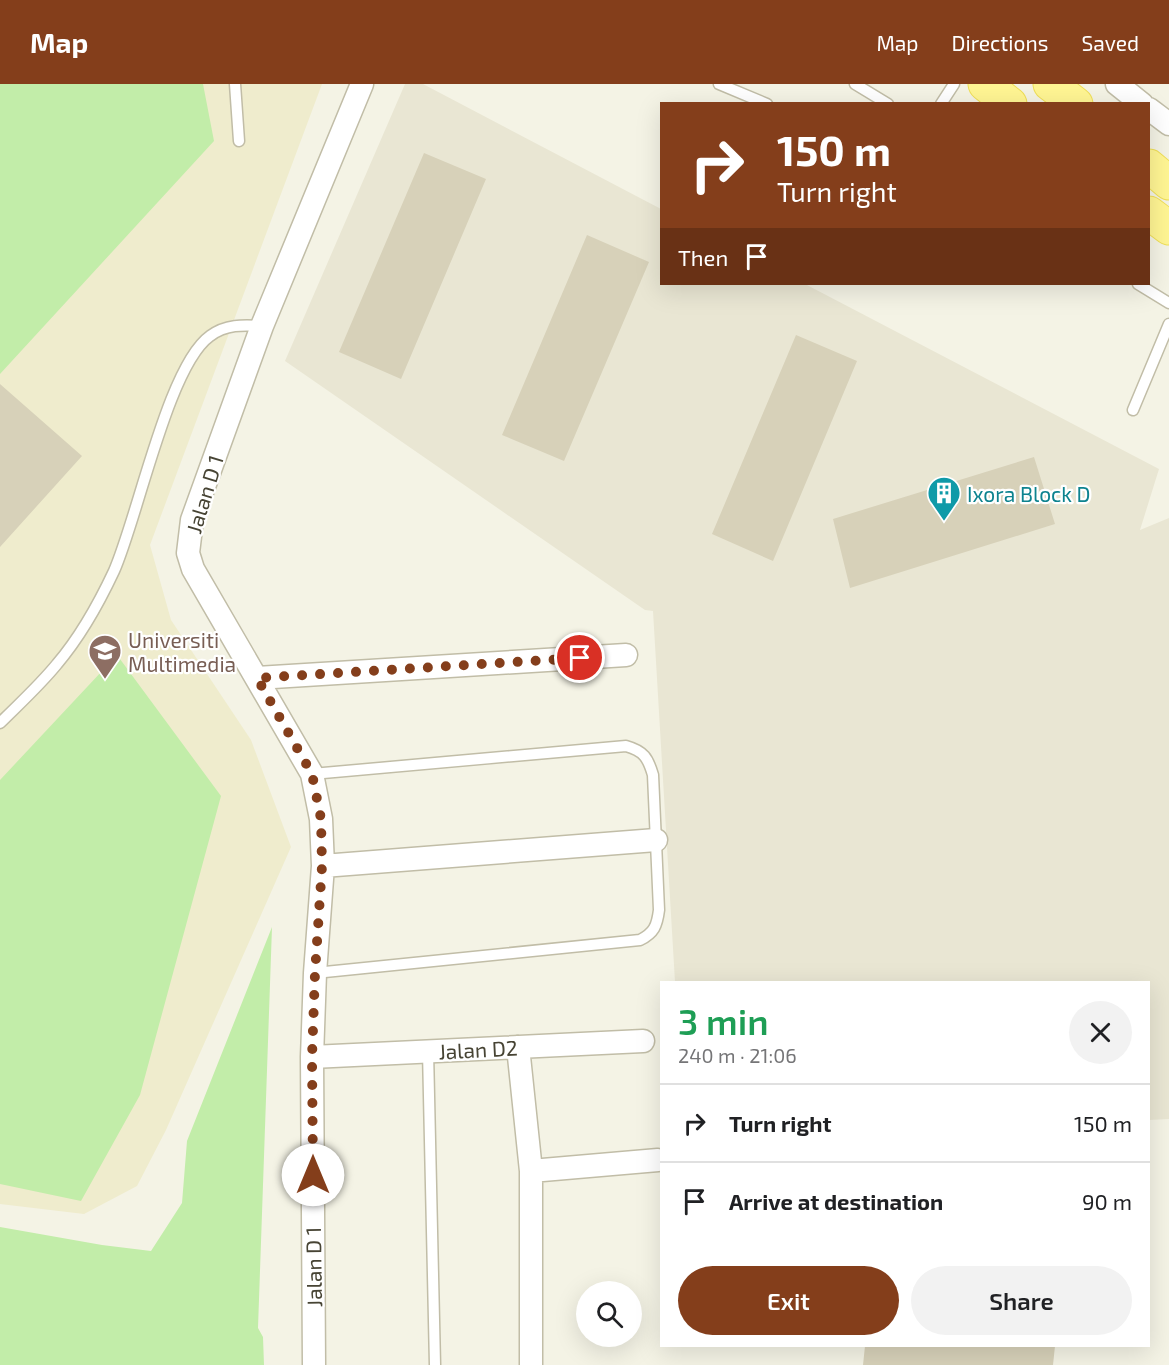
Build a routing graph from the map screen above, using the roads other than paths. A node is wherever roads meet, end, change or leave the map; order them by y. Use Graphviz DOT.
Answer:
graph roads {
  1 [pos="235,84"];
  2 [pos="362,84"];
  3 [pos="719,84"];
  4 [pos="855,84"];
  5 [pos="954,84"];
  6 [pos="985,84"];
  7 [pos="1050,84"];
  8 [pos="1117,84"];
  9 [pos="762,102"];
  10 [pos="885,102"];
  11 [pos="942,102"];
  12 [pos="1008,102"];
  13 [pos="1073,102"];
  14 [pos="1140,102"];
  15 [pos="1150,110"];
  16 [pos="1169,124"];
  17 [pos="239,141"];
  18 [pos="1150,167"];
  19 [pos="1169,183"];
  20 [pos="1150,214"];
  21 [pos="1169,228"];
  22 [pos="1140,285"];
  23 [pos="1169,303"];
  24 [pos="1169,324"];
  25 [pos="262,326"];
  26 [pos="1133,410"];
  27 [pos="626,655"];
  28 [pos="257,678"];
  29 [pos="0,723"];
  30 [pos="312,774"];
  31 [pos="656,840"];
  32 [pos="322,866"];
  33 [pos="315,973"];
  34 [pos="644,1041"];
  35 [pos="518,1047"];
  36 [pos="428,1051"];
  37 [pos="312,1057"];
  38 [pos="658,1160"];
  39 [pos="531,1171"];
  40 [pos="314,1365"];
  41 [pos="435,1365"];
  42 [pos="531,1365"];
  1 -- 17 [label="lane"];
  2 -- 25 [label="street, Jalan D 1"];
  3 -- 9 [label="lane"];
  4 -- 10 [label="lane"];
  5 -- 11 [label="lane"];
  6 -- 12 [label="main road"];
  7 -- 13 [label="main road"];
  8 -- 14 [label="street"];
  15 -- 16 [label="street"];
  18 -- 19 [label="main road"];
  20 -- 21 [label="main road"];
  22 -- 23 [label="lane"];
  24 -- 26 [label="lane"];
  25 -- 28 [label="street, Jalan D 1"];
  25 -- 29 [label="lane"];
  27 -- 28 [label="street"];
  28 -- 30 [label="street, Jalan D 1"];
  30 -- 31 [label="lane"];
  30 -- 32 [label="street, Jalan D 1"];
  31 -- 32 [label="street"];
  31 -- 33 [label="lane"];
  32 -- 33 [label="street, Jalan D 1"];
  33 -- 37 [label="street, Jalan D 1"];
  34 -- 35 [label="street, Jalan D2"];
  35 -- 36 [label="street, Jalan D2"];
  35 -- 39 [label="street"];
  36 -- 37 [label="street, Jalan D2"];
  36 -- 41 [label="lane"];
  37 -- 40 [label="street, Jalan D 1"];
  38 -- 39 [label="street"];
  39 -- 42 [label="street"];
}
